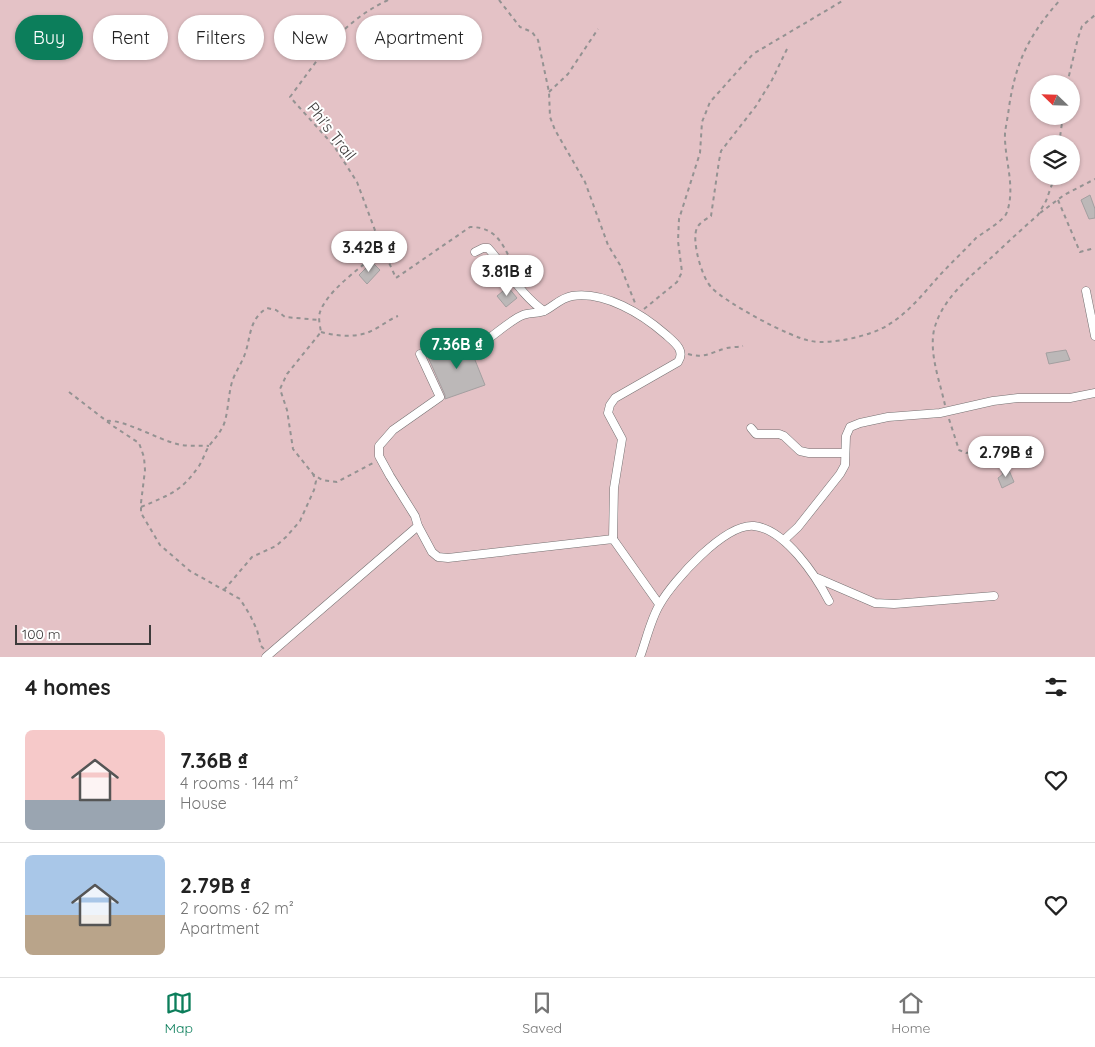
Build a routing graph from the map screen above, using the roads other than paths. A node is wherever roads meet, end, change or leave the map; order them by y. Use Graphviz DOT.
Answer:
graph roads {
  1 [pos="475,252"];
  2 [pos="1086,291"];
  3 [pos="544,311"];
  4 [pos="1095,336"];
  5 [pos="485,341"];
  6 [pos="420,354"];
  7 [pos="1095,393"];
  8 [pos="751,428"];
  9 [pos="845,453"];
  10 [pos="418,526"];
  11 [pos="613,539"];
  12 [pos="784,540"];
  13 [pos="817,578"];
  14 [pos="994,596"];
  15 [pos="829,601"];
  16 [pos="659,604"];
  17 [pos="268,656"];
  18 [pos="640,657"];
  1 -- 3 [label="street"];
  2 -- 4 [label="street"];
  3 -- 5 [label="street"];
  3 -- 11 [label="street"];
  6 -- 10 [label="street"];
  7 -- 9 [label="street"];
  8 -- 9 [label="street"];
  9 -- 12 [label="street"];
  10 -- 11 [label="street"];
  10 -- 17 [label="street"];
  11 -- 16 [label="street"];
  12 -- 13 [label="street"];
  12 -- 16 [label="street"];
  13 -- 14 [label="street"];
  13 -- 15 [label="street"];
  16 -- 18 [label="street"];
}
